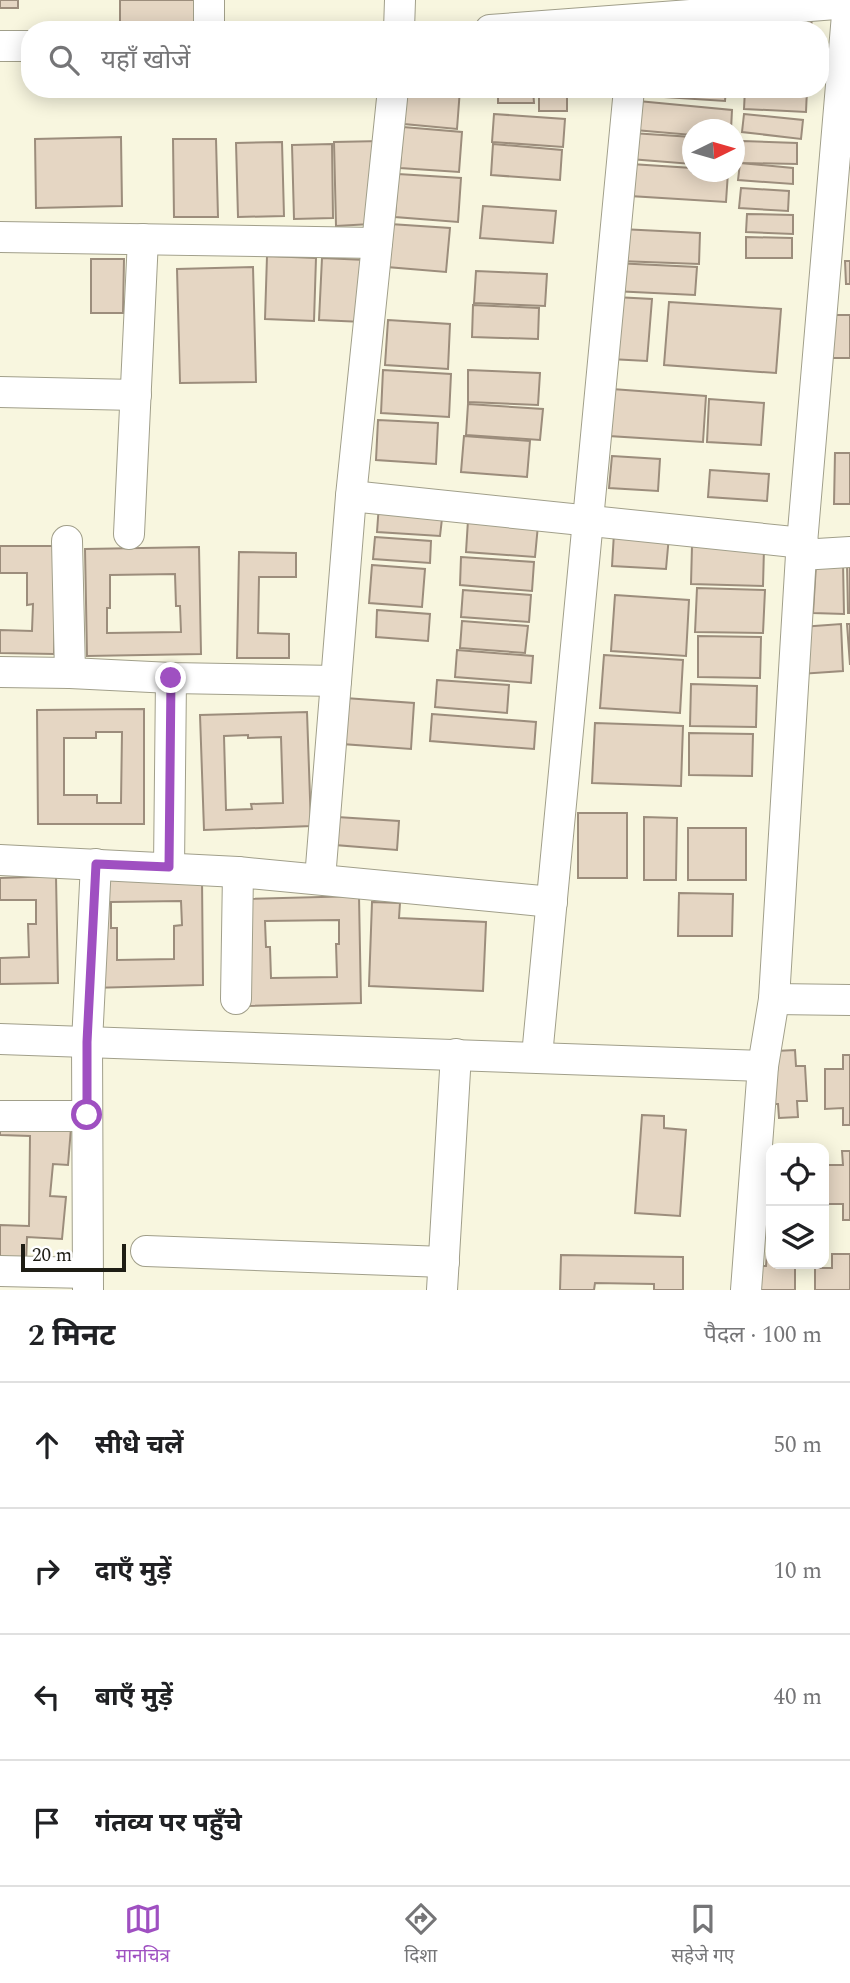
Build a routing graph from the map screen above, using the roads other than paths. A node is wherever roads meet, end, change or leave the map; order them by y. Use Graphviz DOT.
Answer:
graph roads {
  1 [pos="209,0"];
  2 [pos="400,0"];
  3 [pos="849,3"];
  4 [pos="635,17"];
  5 [pos="209,21"];
  6 [pos="399,21"];
  7 [pos="590,21"];
  8 [pos="21,46"];
  9 [pos="0,47"];
  10 [pos="392,98"];
  11 [pos="628,98"];
  12 [pos="0,237"];
  13 [pos="143,239"];
  14 [pos="377,243"];
  15 [pos="0,393"];
  16 [pos="136,395"];
  17 [pos="351,496"];
  18 [pos="589,520"];
  19 [pos="130,534"];
  20 [pos="67,541"];
  21 [pos="802,549"];
  22 [pos="850,552"];
  23 [pos="0,672"];
  24 [pos="69,673"];
  25 [pos="171,678"];
  26 [pos="336,681"];
  27 [pos="0,860"];
  28 [pos="96,864"];
  29 [pos="169,867"];
  30 [pos="237,872"];
  31 [pos="320,879"];
  32 [pos="552,902"];
  33 [pos="236,999"];
  34 [pos="774,999"];
  35 [pos="850,1000"];
  36 [pos="0,1040"];
  37 [pos="87,1042"];
  38 [pos="456,1054"];
  39 [pos="537,1056"];
  40 [pos="763,1066"];
  41 [pos="87,1115"];
  42 [pos="0,1116"];
  43 [pos="146,1251"];
  44 [pos="0,1271"];
  45 [pos="443,1276"];
  46 [pos="88,1282"];
  47 [pos="746,1290"];
  1 -- 5 [label="street"];
  2 -- 6 [label="street"];
  3 -- 4 [label="street"];
  3 -- 21 [label="street"];
  4 -- 7 [label="street"];
  8 -- 9 [label="street"];
  10 -- 14 [label="street"];
  11 -- 18 [label="street"];
  12 -- 13 [label="street"];
  13 -- 14 [label="street"];
  13 -- 16 [label="street"];
  14 -- 17 [label="street"];
  15 -- 16 [label="street"];
  16 -- 19 [label="street"];
  17 -- 18 [label="street"];
  17 -- 26 [label="street"];
  18 -- 21 [label="street"];
  18 -- 32 [label="street"];
  20 -- 24 [label="street"];
  21 -- 22 [label="street"];
  21 -- 34 [label="street"];
  23 -- 24 [label="street"];
  24 -- 25 [label="street"];
  25 -- 26 [label="street"];
  25 -- 29 [label="street"];
  26 -- 31 [label="street"];
  27 -- 28 [label="street"];
  28 -- 29 [label="street"];
  28 -- 37 [label="street"];
  29 -- 30 [label="street"];
  30 -- 31 [label="street"];
  30 -- 33 [label="street"];
  31 -- 32 [label="street"];
  32 -- 39 [label="street"];
  34 -- 35 [label="street"];
  34 -- 40 [label="street"];
  36 -- 37 [label="street"];
  37 -- 38 [label="street"];
  37 -- 41 [label="street"];
  38 -- 39 [label="street"];
  38 -- 45 [label="street"];
  39 -- 40 [label="street"];
  40 -- 47 [label="street"];
  41 -- 42 [label="street"];
  41 -- 46 [label="street"];
  43 -- 45 [label="street"];
  44 -- 46 [label="street"];
}
